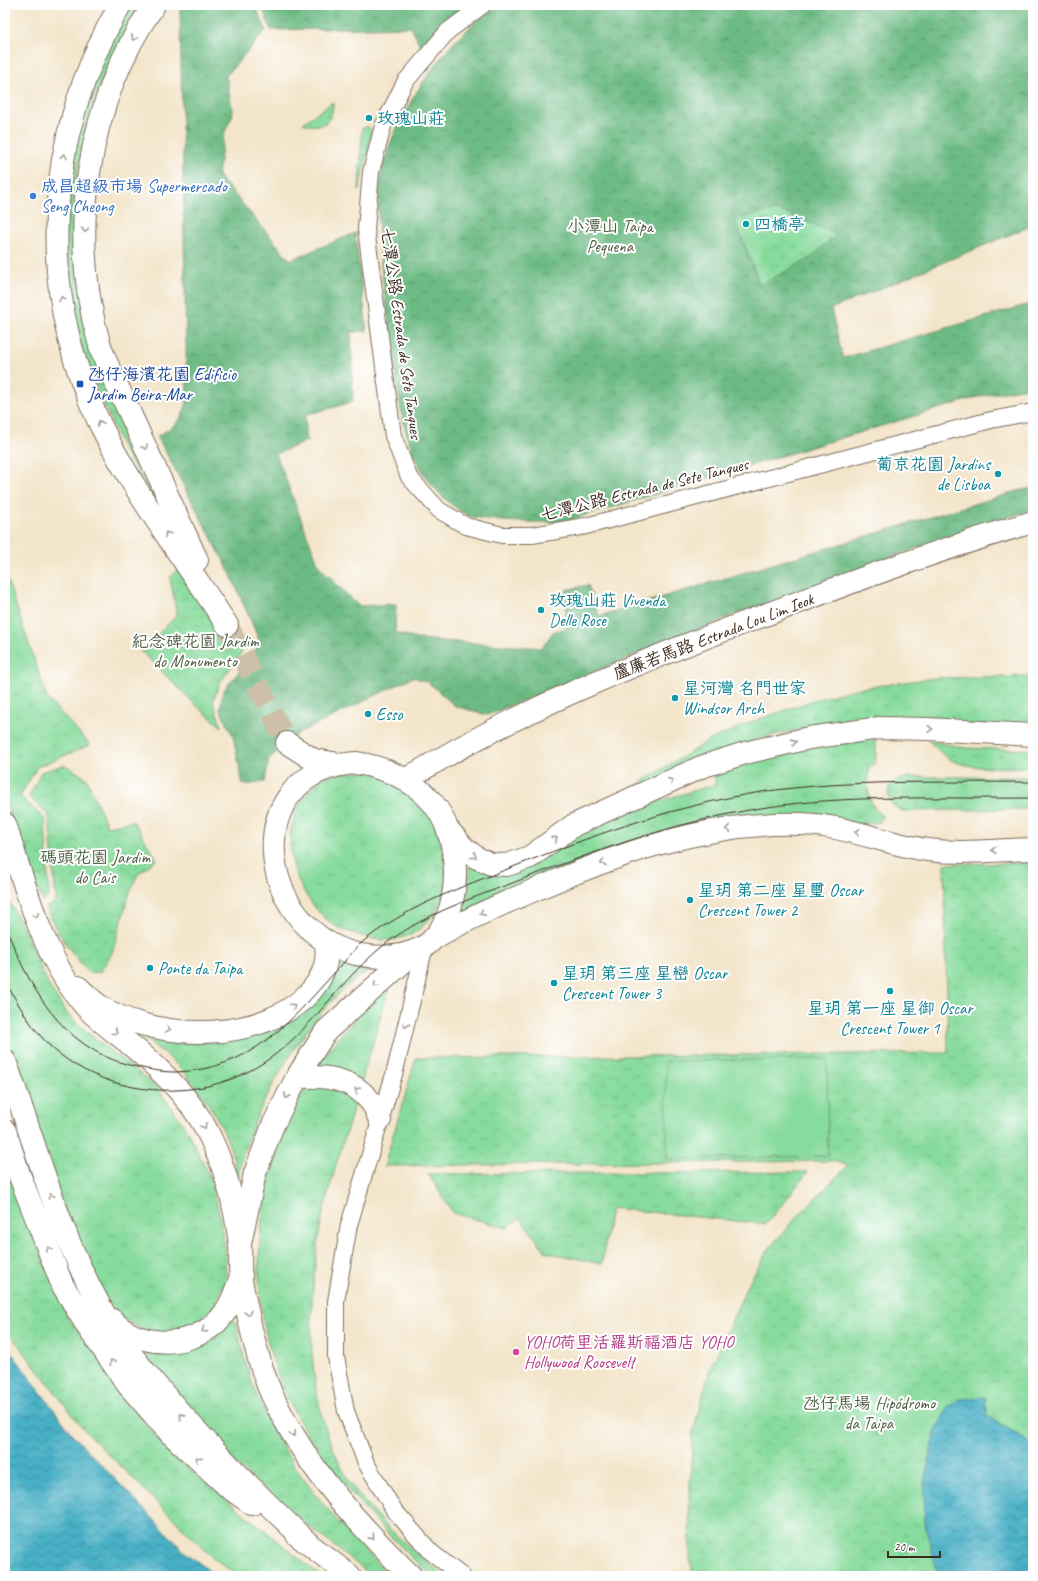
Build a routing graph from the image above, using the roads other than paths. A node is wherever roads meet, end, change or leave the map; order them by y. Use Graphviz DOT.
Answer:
graph roads {
  1 [pos="120,5"];
  2 [pos="154,5"];
  3 [pos="483,5"];
  4 [pos="1033,412"];
  5 [pos="1033,522"];
  6 [pos="1033,735"];
  7 [pos="342,764"];
  8 [pos="405,780"];
  9 [pos="287,798"];
  10 [pos="5,824"];
  11 [pos="447,828"];
  12 [pos="1033,849"];
  13 [pos="325,941"];
  14 [pos="425,945"];
  15 [pos="48,948"];
  16 [pos="5,1061"];
  17 [pos="296,1077"];
  18 [pos="380,1120"];
  19 [pos="5,1131"];
  20 [pos="240,1246"];
  21 [pos="241,1276"];
  22 [pos="101,1308"];
  23 [pos="308,1543"];
  24 [pos="350,1576"];
  25 [pos="411,1576"];
  26 [pos="462,1576"];
  2 -- 1 [label="main road, one-way"];
  3 -- 4 [label="street, 七潭公路 Estrada de Sete Tanques"];
  5 -- 8 [label="main road, 盧廉若馬路 Estrada Lou Lim Ieok"];
  11 -- 6 [label="main road, one-way"];
  7 -- 8 [label="main road"];
  7 -- 9 [label="main road"];
  7 -- 9 [label="main road"];
  8 -- 11 [label="main road"];
  9 -- 13 [label="main road"];
  10 -- 15 [label="main road, one-way"];
  11 -- 14 [label="main road"];
  12 -- 14 [label="main road, one-way"];
  13 -- 14 [label="main road"];
  15 -- 13 [label="main road, one-way"];
  14 -- 17 [label="main road, one-way"];
  14 -- 18 [label="street, one-way"];
  15 -- 20 [label="main road, one-way"];
  22 -- 16 [label="main road, one-way"];
  18 -- 17 [label="main road, one-way"];
  17 -- 20 [label="main road, one-way"];
  18 -- 26 [label="street"];
  23 -- 19 [label="main road, one-way"];
  20 -- 21 [label="main road"];
  21 -- 22 [label="main road, one-way"];
  21 -- 25 [label="main road, one-way"];
  23 -- 22 [label="main road, one-way"];
  23 -- 24 [label="main road"];
}
